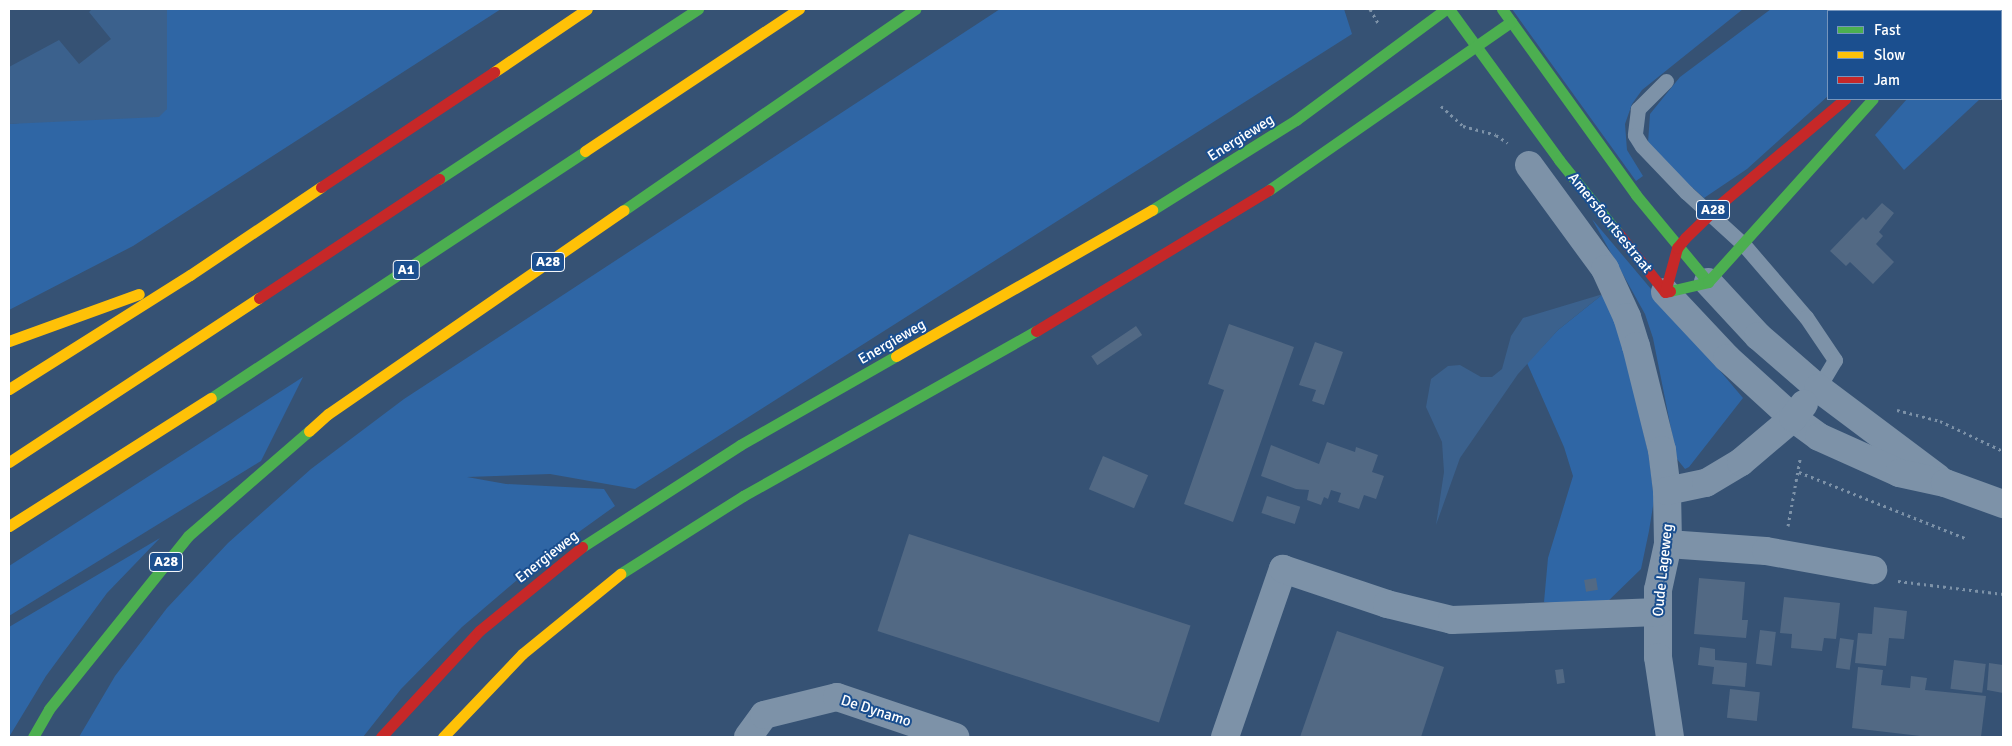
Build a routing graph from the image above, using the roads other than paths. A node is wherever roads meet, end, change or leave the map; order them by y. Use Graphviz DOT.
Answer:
graph roads {
  1 [pos="587,9"];
  2 [pos="698,9"];
  3 [pos="799,9"];
  4 [pos="915,9"];
  5 [pos="1448,9"];
  6 [pos="1502,9"];
  7 [pos="1511,22"];
  8 [pos="1476,47"];
  9 [pos="1666,81"];
  10 [pos="1844,100"];
  11 [pos="1872,100"];
  12 [pos="1529,165"];
  13 [pos="1708,215"];
  14 [pos="1744,245"];
  15 [pos="1678,248"];
  16 [pos="190,275"];
  17 [pos="1708,282"];
  18 [pos="1665,292"];
  19 [pos="9,341"];
  20 [pos="1818,388"];
  21 [pos="9,389"];
  22 [pos="1793,418"];
  23 [pos="9,462"];
  24 [pos="1945,483"];
  25 [pos="1667,491"];
  26 [pos="2003,504"];
  27 [pos="9,526"];
  28 [pos="1668,544"];
  29 [pos="1873,570"];
  30 [pos="1658,612"];
  31 [pos="34,737"];
  32 [pos="382,737"];
  33 [pos="443,737"];
  34 [pos="748,737"];
  35 [pos="955,737"];
  36 [pos="1225,737"];
  37 [pos="1670,737"];
  1 -- 16 [label="main road"];
  2 -- 23 [label="main road"];
  3 -- 27 [label="main road, A1"];
  4 -- 31 [label="main road, A28"];
  5 -- 8 [label="main road, Amersfoortsestraat"];
  5 -- 32 [label="main road, Energieweg"];
  6 -- 7 [label="main road, Amersfoortsestraat"];
  7 -- 8 [label="main road"];
  7 -- 15 [label="main road, Amersfoortsestraat"];
  8 -- 18 [label="main road, Amersfoortsestraat"];
  8 -- 33 [label="main road"];
  9 -- 13 [label="lane"];
  10 -- 13 [label="main road, A28"];
  11 -- 14 [label="main road"];
  12 -- 25 [label="street, Amersfoortsestraat"];
  13 -- 14 [label="lane"];
  13 -- 15 [label="main road, A28"];
  14 -- 17 [label="main road"];
  14 -- 20 [label="lane"];
  15 -- 17 [label="main road, Amersfoortsestraat"];
  15 -- 18 [label="main road, A28"];
  16 -- 19 [label="main road"];
  16 -- 21 [label="main road"];
  17 -- 18 [label="main road"];
  17 -- 20 [label="street, Amersfoortsestraat"];
  18 -- 22 [label="street, Amersfoortsestraat"];
  20 -- 22 [label="street"];
  20 -- 24 [label="street, Amersfoortsestraat"];
  22 -- 24 [label="street, Amersfoortsestraat"];
  22 -- 25 [label="street"];
  24 -- 26 [label="street, Amersfoortsestraat"];
  25 -- 28 [label="street, Oude Lageweg"];
  28 -- 29 [label="street"];
  28 -- 30 [label="street, Oude Lageweg"];
  30 -- 36 [label="street"];
  30 -- 37 [label="street, Oude Lageweg"];
  34 -- 35 [label="street, De Dynamo"];
}
